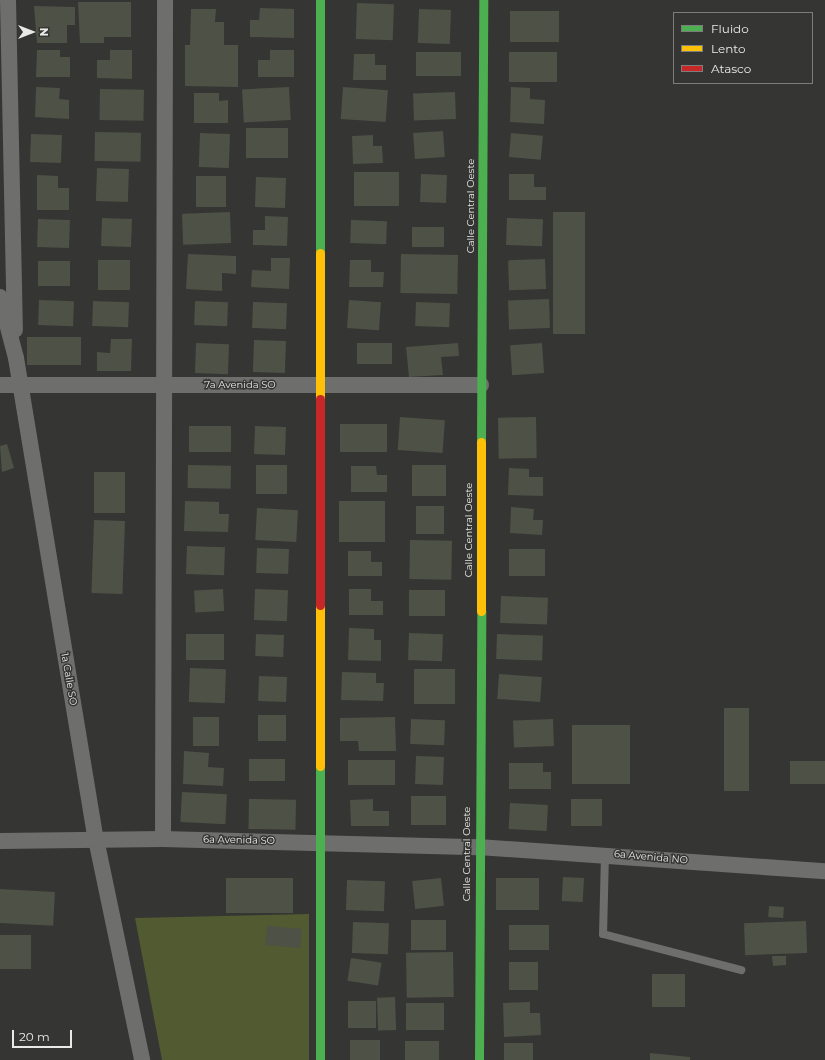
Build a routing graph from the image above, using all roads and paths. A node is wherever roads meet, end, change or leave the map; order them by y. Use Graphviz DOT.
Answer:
graph roads {
  1 [pos="8,0"];
  2 [pos="165,0"];
  3 [pos="320,0"];
  4 [pos="483,0"];
  5 [pos="0,297"];
  6 [pos="16,358"];
  7 [pos="19,384"];
  8 [pos="0,385"];
  9 [pos="165,385"];
  10 [pos="321,385"];
  11 [pos="481,385"];
  12 [pos="96,839"];
  13 [pos="163,839"];
  14 [pos="0,841"];
  15 [pos="322,841"];
  16 [pos="478,847"];
  17 [pos="605,854"];
  18 [pos="825,871"];
  19 [pos="741,970"];
  20 [pos="142,1060"];
  21 [pos="320,1060"];
  22 [pos="479,1060"];
  1 -- 6 [label="street"];
  2 -- 9 [label="street"];
  3 -- 10 [label="street"];
  4 -- 11 [label="street, Calle Central Oeste"];
  5 -- 6 [label="street, 1a Calle SO"];
  6 -- 7 [label="street, 1a Calle SO"];
  7 -- 8 [label="street, 7a Avenida SO"];
  7 -- 9 [label="street, 7a Avenida SO"];
  7 -- 12 [label="street, 1a Calle SO"];
  9 -- 10 [label="street, 7a Avenida SO"];
  9 -- 13 [label="street"];
  10 -- 11 [label="street, 7a Avenida SO"];
  10 -- 15 [label="street"];
  11 -- 16 [label="street, Calle Central Oeste"];
  12 -- 13 [label="street, 6a Avenida SO"];
  12 -- 14 [label="street, 6a Avenida SO"];
  12 -- 20 [label="street, 1a Calle SO"];
  13 -- 15 [label="street, 6a Avenida SO"];
  15 -- 16 [label="street, 6a Avenida SO"];
  15 -- 21 [label="street"];
  16 -- 17 [label="street, 6a Avenida NO"];
  16 -- 22 [label="street, Calle Central Oeste"];
  17 -- 18 [label="street, 6a Avenida NO"];
  17 -- 19 [label="lane"];
}
